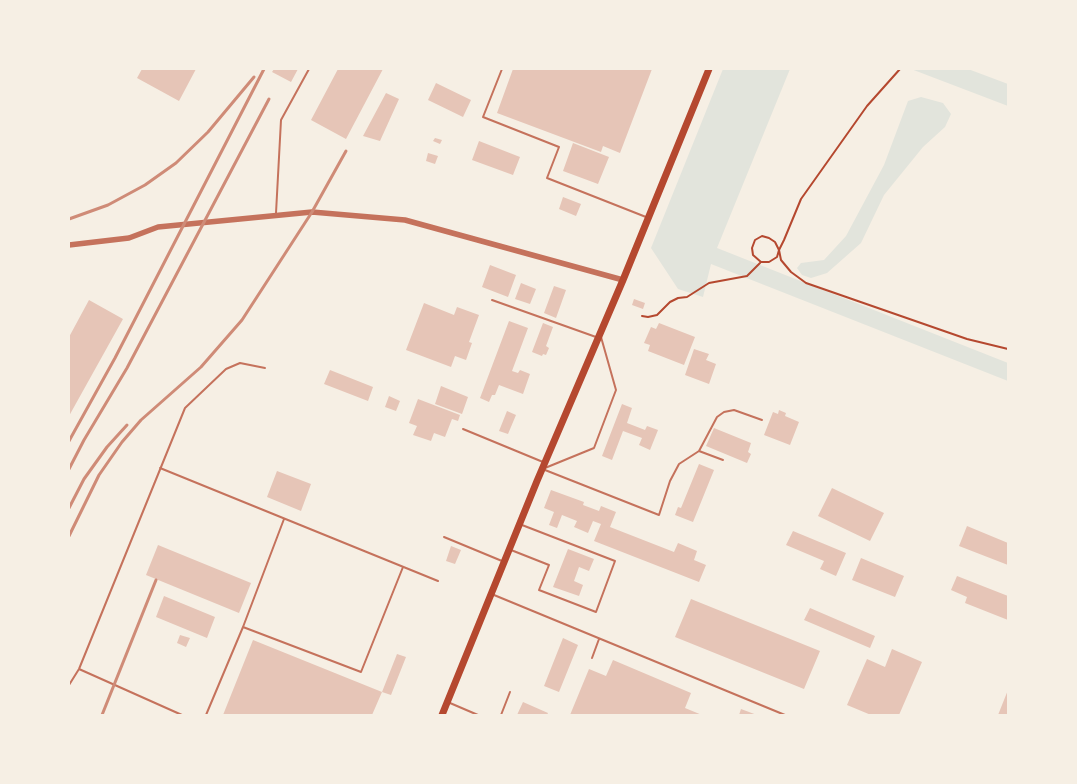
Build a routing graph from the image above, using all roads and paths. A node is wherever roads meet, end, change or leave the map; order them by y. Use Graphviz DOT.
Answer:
graph roads {
  1 [pos="309,69"];
  2 [pos="502,69"];
  3 [pos="709,69"];
  4 [pos="900,69"];
  5 [pos="276,216"];
  6 [pos="648,218"];
  7 [pos="69,245"];
  8 [pos="779,250"];
  9 [pos="761,262"];
  10 [pos="623,280"];
  11 [pos="492,300"];
  12 [pos="642,316"];
  13 [pos="599,336"];
  14 [pos="1008,348"];
  15 [pos="265,368"];
  16 [pos="762,420"];
  17 [pos="463,429"];
  18 [pos="699,450"];
  19 [pos="723,460"];
  20 [pos="544,466"];
  21 [pos="160,468"];
  22 [pos="284,519"];
  23 [pos="520,524"];
  24 [pos="444,537"];
  25 [pos="509,550"];
  26 [pos="504,562"];
  27 [pos="403,567"];
  28 [pos="438,582"];
  29 [pos="491,594"];
  30 [pos="243,627"];
  31 [pos="599,638"];
  32 [pos="592,658"];
  33 [pos="79,669"];
  34 [pos="69,685"];
  35 [pos="510,692"];
  36 [pos="448,702"];
  37 [pos="182,715"];
  38 [pos="206,715"];
  39 [pos="442,715"];
  40 [pos="478,715"];
  41 [pos="501,715"];
  42 [pos="785,715"];
  1 -- 5 [label="lane"];
  2 -- 6 [label="lane"];
  3 -- 6 [label="main road"];
  4 -- 8 [label="path"];
  5 -- 7 [label="street"];
  5 -- 10 [label="street"];
  6 -- 10 [label="main road"];
  8 -- 9 [label="path"];
  8 -- 9 [label="path"];
  8 -- 14 [label="path"];
  9 -- 12 [label="path"];
  10 -- 13 [label="main road"];
  11 -- 13 [label="lane"];
  13 -- 20 [label="main road"];
  13 -- 20 [label="lane"];
  15 -- 21 [label="lane"];
  16 -- 18 [label="lane"];
  17 -- 20 [label="lane"];
  18 -- 19 [label="lane"];
  18 -- 20 [label="lane"];
  20 -- 23 [label="main road"];
  21 -- 22 [label="lane"];
  21 -- 33 [label="lane"];
  22 -- 27 [label="lane"];
  22 -- 30 [label="lane"];
  23 -- 25 [label="main road"];
  23 -- 25 [label="lane"];
  24 -- 26 [label="lane"];
  25 -- 26 [label="main road"];
  26 -- 29 [label="main road"];
  27 -- 28 [label="lane"];
  27 -- 30 [label="lane"];
  29 -- 31 [label="lane"];
  29 -- 36 [label="main road"];
  30 -- 38 [label="lane"];
  31 -- 32 [label="lane"];
  31 -- 42 [label="lane"];
  33 -- 34 [label="lane"];
  33 -- 37 [label="lane"];
  35 -- 41 [label="lane"];
  36 -- 39 [label="main road"];
  36 -- 40 [label="lane"];
}
